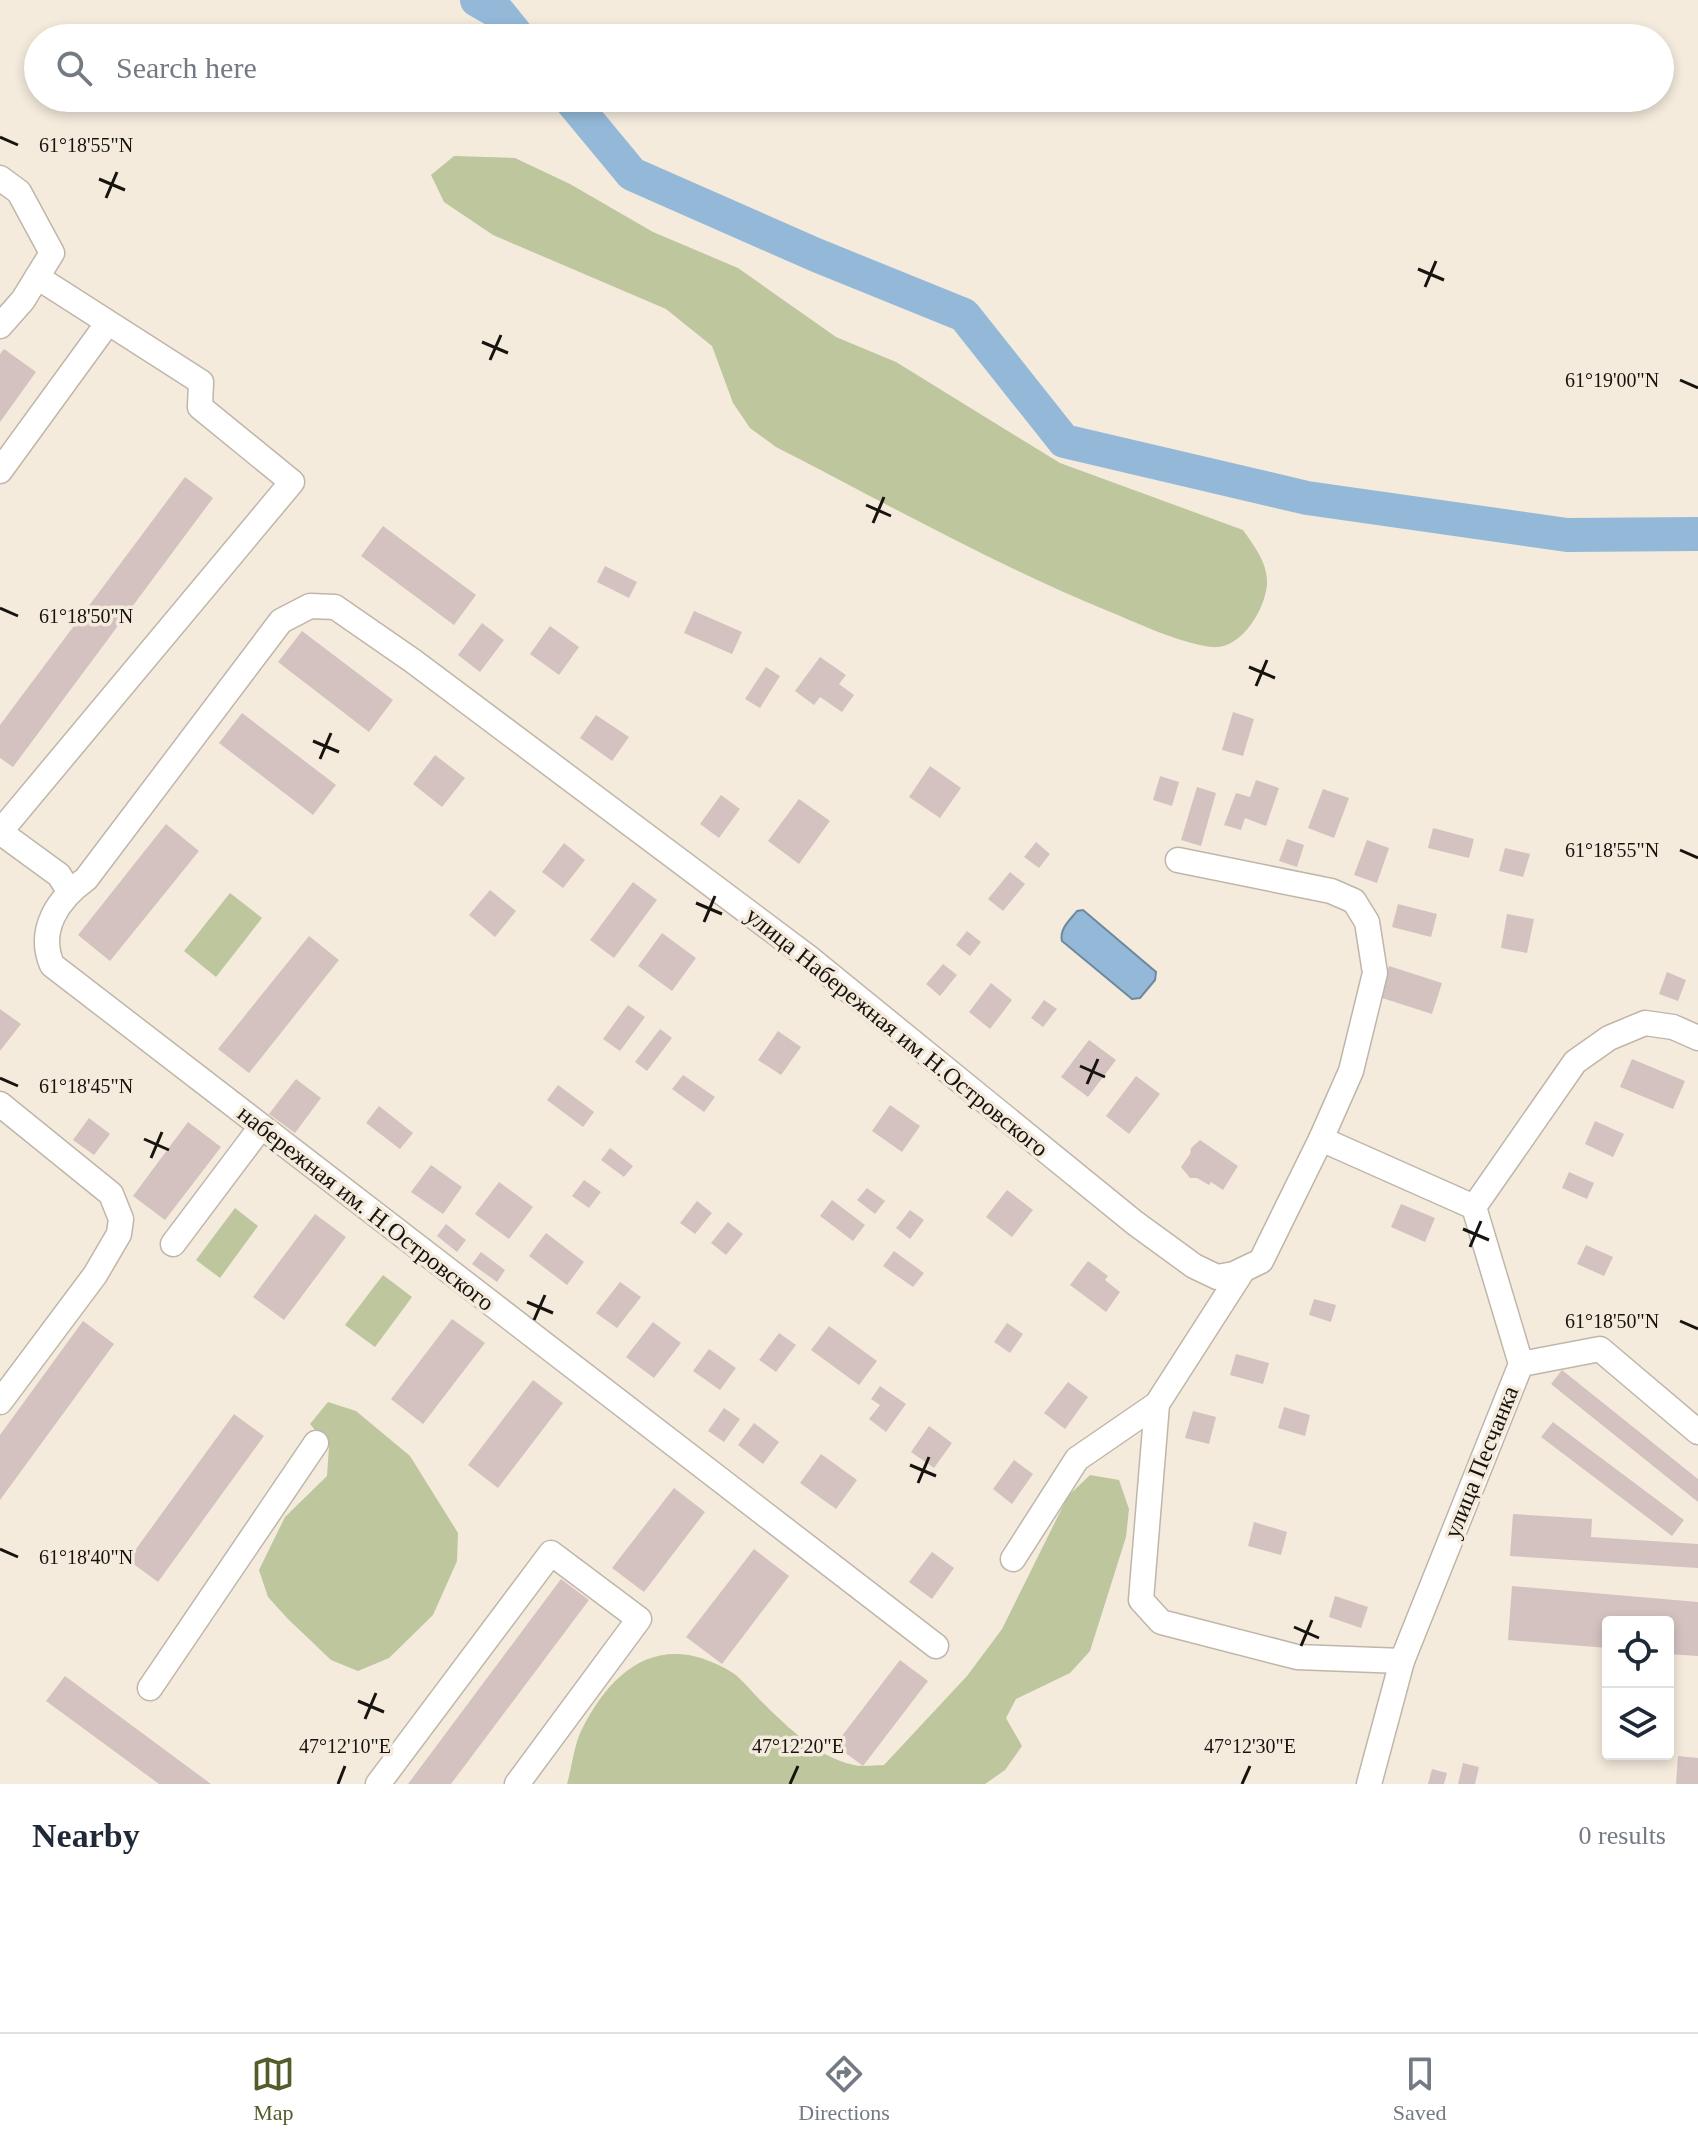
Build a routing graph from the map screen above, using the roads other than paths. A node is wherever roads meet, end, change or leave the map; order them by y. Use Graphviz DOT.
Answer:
graph roads {
  1 [pos="0,178"];
  2 [pos="37,277"];
  3 [pos="107,324"];
  4 [pos="0,326"];
  5 [pos="0,471"];
  6 [pos="310,606"];
  7 [pos="0,832"];
  8 [pos="1178,860"];
  9 [pos="69,891"];
  10 [pos="1698,1038"];
  11 [pos="0,1104"];
  12 [pos="261,1127"];
  13 [pos="1321,1139"];
  14 [pos="1474,1207"];
  15 [pos="173,1244"];
  16 [pos="1243,1270"];
  17 [pos="1521,1364"];
  18 [pos="0,1402"];
  19 [pos="1157,1404"];
  20 [pos="1698,1432"];
  21 [pos="316,1443"];
  22 [pos="1013,1559"];
  23 [pos="936,1646"];
  24 [pos="1402,1661"];
  25 [pos="150,1688"];
  26 [pos="378,1784"];
  27 [pos="517,1784"];
  28 [pos="1369,1784"];
  1 -- 2 [label="street"];
  2 -- 3 [label="street"];
  2 -- 4 [label="street"];
  3 -- 5 [label="street"];
  3 -- 7 [label="street"];
  6 -- 9 [label="street, набережная им. Н.Островского"];
  6 -- 16 [label="street, улица Набережная им Н.Островского"];
  7 -- 9 [label="street"];
  8 -- 13 [label="street"];
  9 -- 12 [label="street, набережная им. Н.Островского"];
  10 -- 14 [label="street"];
  11 -- 18 [label="street"];
  12 -- 15 [label="street"];
  12 -- 23 [label="street, набережная им. Н.Островского"];
  13 -- 14 [label="street"];
  13 -- 16 [label="street"];
  14 -- 17 [label="street, улица Песчанка"];
  16 -- 19 [label="street"];
  17 -- 20 [label="street"];
  17 -- 24 [label="street, улица Песчанка"];
  19 -- 22 [label="street"];
  19 -- 24 [label="street"];
  21 -- 25 [label="street"];
  24 -- 28 [label="street, улица Песчанка"];
  26 -- 27 [label="street"];
}
